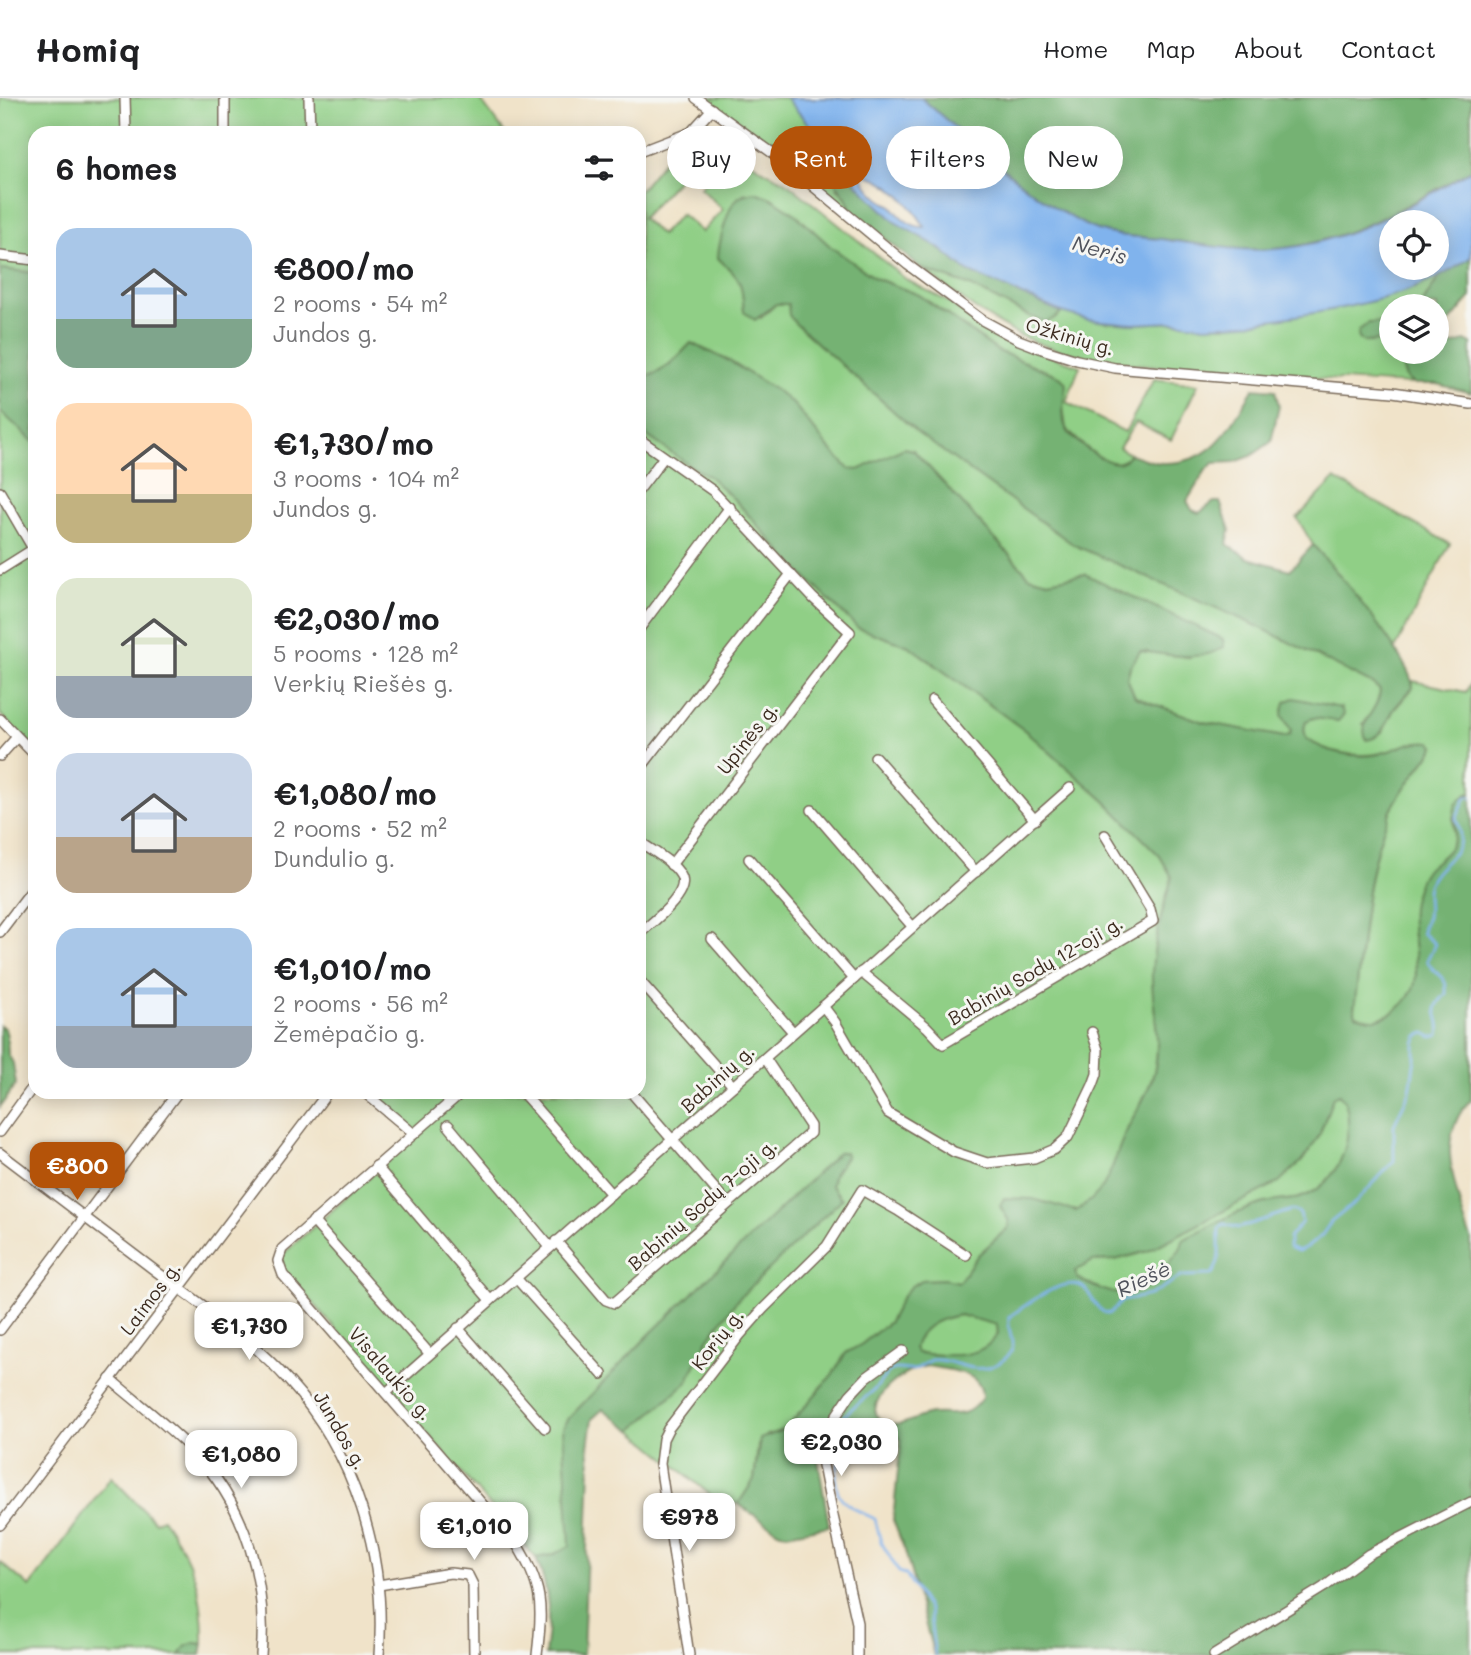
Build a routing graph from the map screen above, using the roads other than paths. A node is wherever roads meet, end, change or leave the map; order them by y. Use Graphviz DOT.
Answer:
graph roads {
  1 [pos="125,98"];
  2 [pos="225,98"];
  3 [pos="309,98"];
  4 [pos="696,98"];
  5 [pos="712,109"];
  6 [pos="126,126"];
  7 [pos="225,126"];
  8 [pos="310,126"];
  9 [pos="646,149"];
  10 [pos="0,256"];
  11 [pos="28,259"];
  12 [pos="1471,404"];
  13 [pos="646,444"];
  14 [pos="664,457"];
  15 [pos="646,481"];
  16 [pos="0,492"];
  17 [pos="730,507"];
  18 [pos="28,540"];
  19 [pos="28,554"];
  20 [pos="0,570"];
  21 [pos="791,574"];
  22 [pos="646,620"];
  23 [pos="932,700"];
  24 [pos="0,719"];
  25 [pos="17,737"];
  26 [pos="28,748"];
  27 [pos="0,756"];
  28 [pos="874,757"];
  29 [pos="646,761"];
  30 [pos="1070,788"];
  31 [pos="812,810"];
  32 [pos="1035,820"];
  33 [pos="1104,835"];
  34 [pos="646,846"];
  35 [pos="749,859"];
  36 [pos="671,865"];
  37 [pos="976,872"];
  38 [pos="28,895"];
  39 [pos="912,926"];
  40 [pos="646,927"];
  41 [pos="0,932"];
  42 [pos="712,939"];
  43 [pos="858,976"];
  44 [pos="646,988"];
  45 [pos="823,1006"];
  46 [pos="793,1032"];
  47 [pos="1092,1032"];
  48 [pos="765,1058"];
  49 [pos="733,1086"];
  50 [pos="28,1094"];
  51 [pos="173,1099"];
  52 [pos="323,1099"];
  53 [pos="372,1099"];
  54 [pos="454,1099"];
  55 [pos="528,1099"];
  56 [pos="637,1099"];
  57 [pos="448,1125"];
  58 [pos="0,1132"];
  59 [pos="414,1134"];
  60 [pos="673,1140"];
  61 [pos="0,1153"];
  62 [pos="376,1166"];
  63 [pos="611,1194"];
  64 [pos="727,1203"];
  65 [pos="85,1217"];
  66 [pos="313,1221"];
  67 [pos="553,1244"];
  68 [pos="966,1255"];
  69 [pos="516,1278"];
  70 [pos="179,1288"];
  71 [pos="489,1300"];
  72 [pos="458,1328"];
  73 [pos="0,1330"];
  74 [pos="903,1351"];
  75 [pos="429,1353"];
  76 [pos="602,1374"];
  77 [pos="110,1379"];
  78 [pos="386,1393"];
  79 [pos="545,1428"];
  80 [pos="1471,1502"];
  81 [pos="0,1525"];
  82 [pos="379,1585"];
  83 [pos="261,1655"];
  84 [pos="379,1655"];
  85 [pos="474,1655"];
  86 [pos="537,1655"];
  87 [pos="689,1655"];
  88 [pos="857,1655"];
  89 [pos="1214,1655"];
  1 -- 6 [label="street"];
  2 -- 7 [label="street"];
  3 -- 8 [label="street"];
  4 -- 5 [label="street, Ožkinių g."];
  5 -- 9 [label="street"];
  5 -- 12 [label="street, Ožkinių g."];
  10 -- 11 [label="street"];
  13 -- 14 [label="street"];
  14 -- 15 [label="street"];
  14 -- 17 [label="street"];
  16 -- 18 [label="street"];
  17 -- 21 [label="street"];
  17 -- 22 [label="street"];
  19 -- 20 [label="street"];
  21 -- 29 [label="street"];
  21 -- 36 [label="street, Upinės g."];
  23 -- 32 [label="street"];
  24 -- 25 [label="street"];
  25 -- 26 [label="street"];
  25 -- 27 [label="street"];
  28 -- 37 [label="street"];
  30 -- 32 [label="street, Babinių g."];
  31 -- 39 [label="street"];
  32 -- 37 [label="street, Babinių g."];
  33 -- 43 [label="street, Babinių Sodų 12-oji g."];
  34 -- 36 [label="street"];
  35 -- 43 [label="street"];
  36 -- 40 [label="street"];
  37 -- 39 [label="street, Babinių g."];
  38 -- 41 [label="street"];
  39 -- 43 [label="street, Babinių g."];
  42 -- 46 [label="street"];
  43 -- 45 [label="street, Babinių g."];
  44 -- 49 [label="street"];
  45 -- 46 [label="street, Babinių g."];
  45 -- 47 [label="street"];
  46 -- 48 [label="street, Babinių g."];
  48 -- 49 [label="street, Babinių g."];
  48 -- 64 [label="street, Babinių Sodų 7-oji g."];
  49 -- 60 [label="street, Babinių g."];
  50 -- 58 [label="street"];
  51 -- 65 [label="street"];
  52 -- 70 [label="street, Laimos g."];
  53 -- 59 [label="street"];
  54 -- 59 [label="street, Visalaukio g."];
  55 -- 63 [label="street"];
  56 -- 60 [label="street"];
  57 -- 67 [label="street"];
  59 -- 62 [label="street, Visalaukio g."];
  60 -- 63 [label="street, Babinių g."];
  60 -- 64 [label="street"];
  61 -- 65 [label="street, Jundos g."];
  62 -- 66 [label="street, Visalaukio g."];
  62 -- 71 [label="street"];
  63 -- 67 [label="street, Babinių g."];
  64 -- 67 [label="street, Babinių Sodų 7-oji g."];
  65 -- 70 [label="street, Jundos g."];
  65 -- 73 [label="street"];
  66 -- 75 [label="street"];
  66 -- 78 [label="street, Visalaukio g."];
  67 -- 69 [label="street, Babinių g."];
  68 -- 87 [label="street, Korių g."];
  69 -- 71 [label="street, Babinių g."];
  69 -- 76 [label="street"];
  70 -- 77 [label="street, Laimos g."];
  70 -- 82 [label="street, Jundos g."];
  71 -- 72 [label="street, Babinių g."];
  72 -- 75 [label="street, Babinių g."];
  72 -- 79 [label="street"];
  74 -- 88 [label="street"];
  75 -- 78 [label="street, Babinių g."];
  77 -- 81 [label="street, Laimos g."];
  77 -- 83 [label="street"];
  78 -- 86 [label="street, Visalaukio g."];
  80 -- 89 [label="street"];
  82 -- 84 [label="street, Jundos g."];
  82 -- 85 [label="street"];
}
